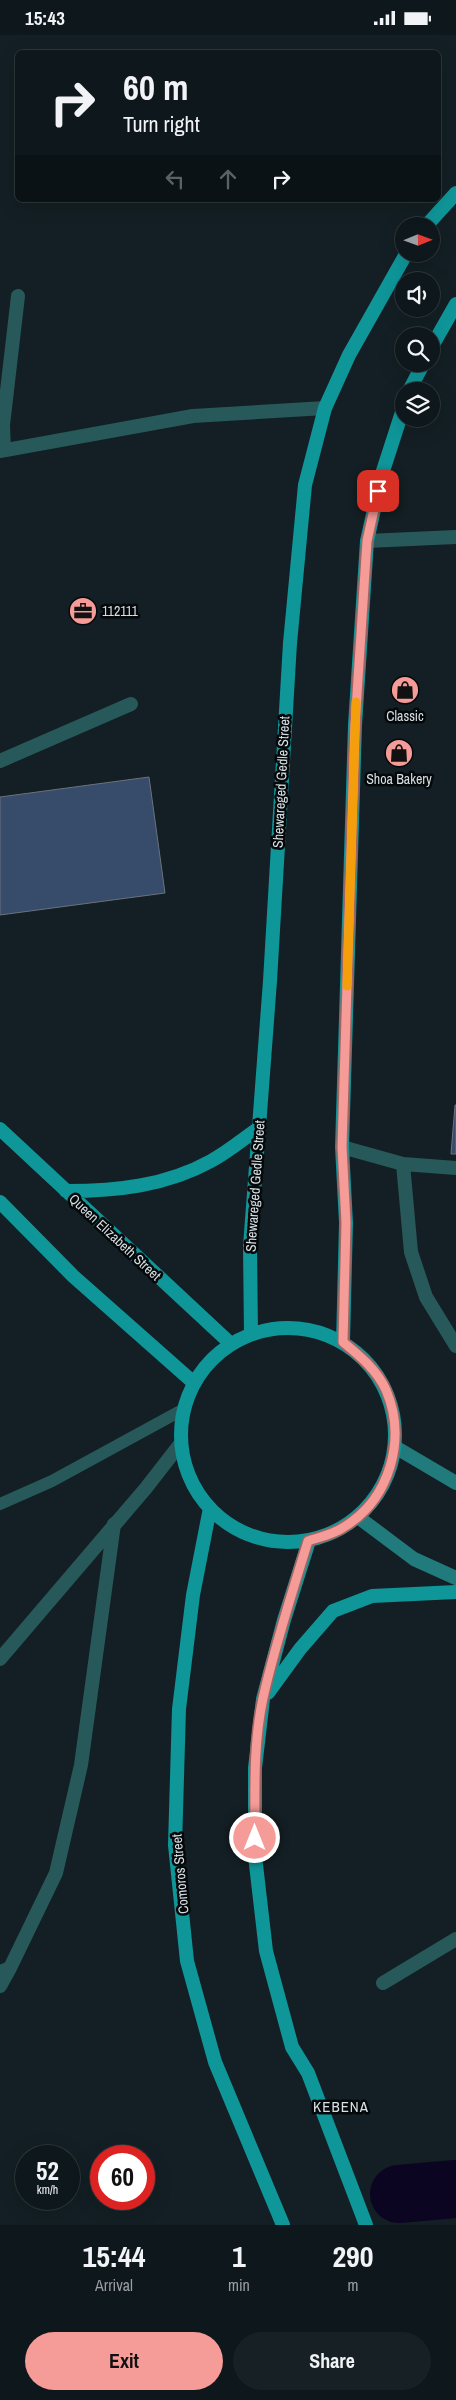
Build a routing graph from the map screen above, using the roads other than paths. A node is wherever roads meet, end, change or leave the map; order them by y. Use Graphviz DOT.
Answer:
graph roads {
  1 [pos="456,193"];
  2 [pos="434,217"];
  3 [pos="401,263"];
  4 [pos="18,296"];
  5 [pos="456,304"];
  6 [pos="440,332"];
  7 [pos="324,408"];
  8 [pos="397,427"];
  9 [pos="2,451"];
  10 [pos="456,537"];
  11 [pos="367,541"];
  12 [pos="131,704"];
  13 [pos="0,761"];
  14 [pos="0,1129"];
  15 [pos="259,1129"];
  16 [pos="342,1147"];
  17 [pos="403,1164"];
  18 [pos="456,1168"];
  19 [pos="66,1191"];
  20 [pos="0,1202"];
  21 [pos="251,1334"];
  22 [pos="343,1342"];
  23 [pos="231,1344"];
  24 [pos="456,1347"];
  25 [pos="194,1383"];
  26 [pos="184,1409"];
  27 [pos="181,1443"];
  28 [pos="395,1447"];
  29 [pos="456,1483"];
  30 [pos="0,1503"];
  31 [pos="210,1509"];
  32 [pos="358,1517"];
  33 [pos="114,1524"];
  34 [pos="308,1541"];
  35 [pos="456,1578"];
  36 [pos="456,1592"];
  37 [pos="0,1659"];
  38 [pos="263,1699"];
  39 [pos="456,1939"];
  40 [pos="5,1970"];
  41 [pos="382,1983"];
  42 [pos="0,1986"];
  43 [pos="283,2225"];
  44 [pos="366,2225"];
  1 -- 2 [label="main road"];
  3 -- 7 [label="main road, Shewareged Gedle Street"];
  4 -- 9 [label="street"];
  5 -- 6 [label="main road"];
  7 -- 9 [label="street"];
  7 -- 15 [label="main road, Shewareged Gedle Street"];
  8 -- 11 [label="main road"];
  10 -- 11 [label="street"];
  11 -- 16 [label="main road"];
  12 -- 13 [label="street"];
  14 -- 19 [label="main road, Queen Elizabeth Street"];
  15 -- 19 [label="main road"];
  15 -- 21 [label="main road, Shewareged Gedle Street"];
  16 -- 17 [label="street"];
  16 -- 22 [label="main road"];
  17 -- 18 [label="street"];
  17 -- 24 [label="street"];
  19 -- 23 [label="main road, Queen Elizabeth Street"];
  20 -- 25 [label="main road"];
  21 -- 22 [label="main road"];
  21 -- 23 [label="main road"];
  22 -- 28 [label="main road"];
  23 -- 25 [label="main road"];
  25 -- 26 [label="main road"];
  26 -- 27 [label="main road"];
  26 -- 30 [label="lane"];
  27 -- 31 [label="main road"];
  27 -- 33 [label="street"];
  28 -- 29 [label="main road"];
  28 -- 32 [label="main road"];
  31 -- 34 [label="main road"];
  31 -- 43 [label="main road, Comoros Street"];
  32 -- 34 [label="main road"];
  32 -- 35 [label="main road"];
  33 -- 37 [label="street"];
  33 -- 40 [label="street"];
  34 -- 38 [label="main road"];
  36 -- 38 [label="main road"];
  38 -- 44 [label="main road"];
  39 -- 41 [label="street"];
  40 -- 42 [label="street"];
}
